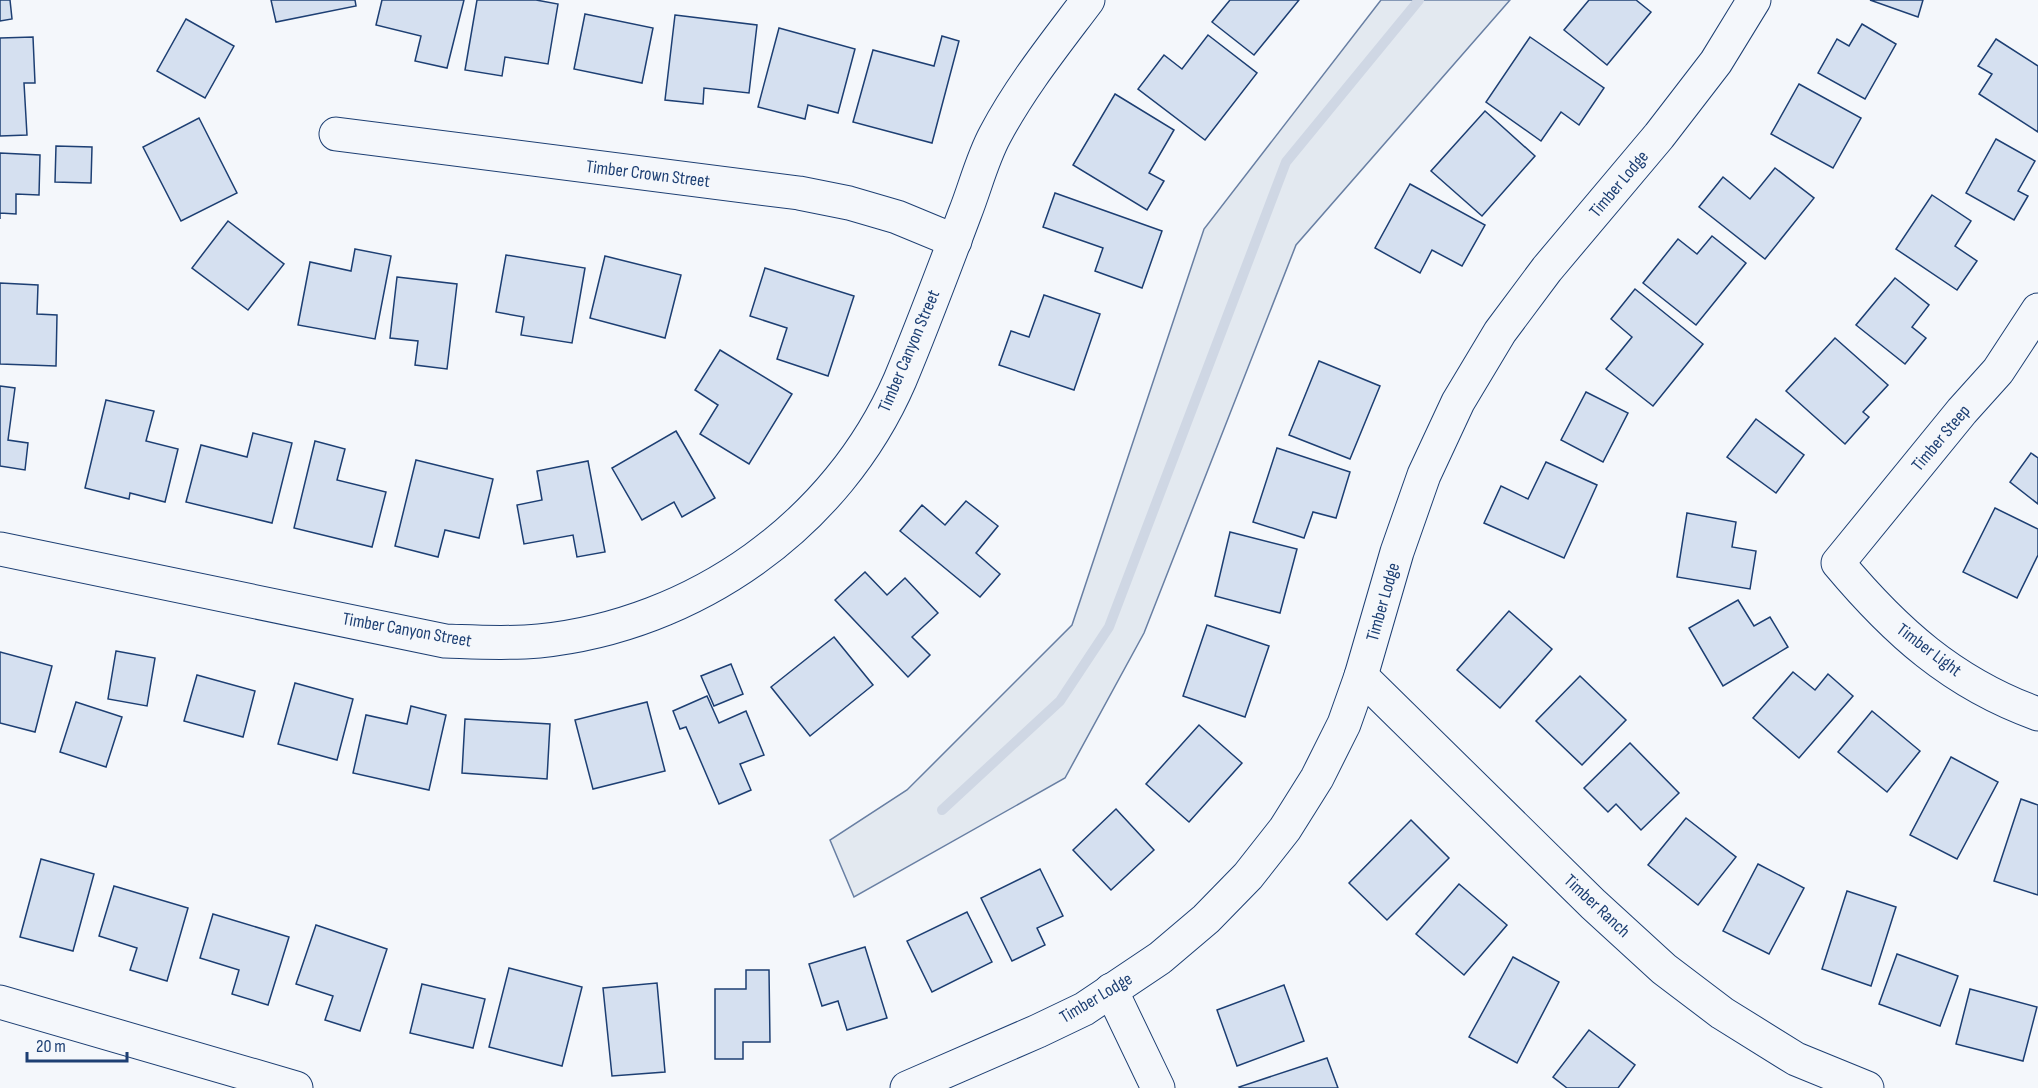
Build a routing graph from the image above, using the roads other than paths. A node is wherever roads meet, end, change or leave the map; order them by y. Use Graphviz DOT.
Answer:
graph roads {
  1 [pos="1088,0"];
  2 [pos="1754,0"];
  3 [pos="336,134"];
  4 [pos="954,241"];
  5 [pos="2038,310"];
  6 [pos="0,549"];
  7 [pos="1838,562"];
  8 [pos="1361,676"];
  9 [pos="2038,714"];
  10 [pos="1111,990"];
  11 [pos="0,1002"];
  12 [pos="296,1088"];
  13 [pos="907,1088"];
  14 [pos="1158,1088"];
  15 [pos="1867,1088"];
  1 -- 4 [label="street, Timber Canyon Street"];
  2 -- 8 [label="street, Timber Lodge"];
  3 -- 4 [label="street, Timber Crown Street"];
  4 -- 6 [label="street, Timber Canyon Street"];
  5 -- 7 [label="street, Timber Steep"];
  7 -- 9 [label="street, Timber Light"];
  8 -- 10 [label="street, Timber Lodge"];
  8 -- 15 [label="street, Timber Ranch"];
  10 -- 13 [label="street, Timber Lodge"];
  10 -- 14 [label="street"];
  11 -- 12 [label="street"];
}
